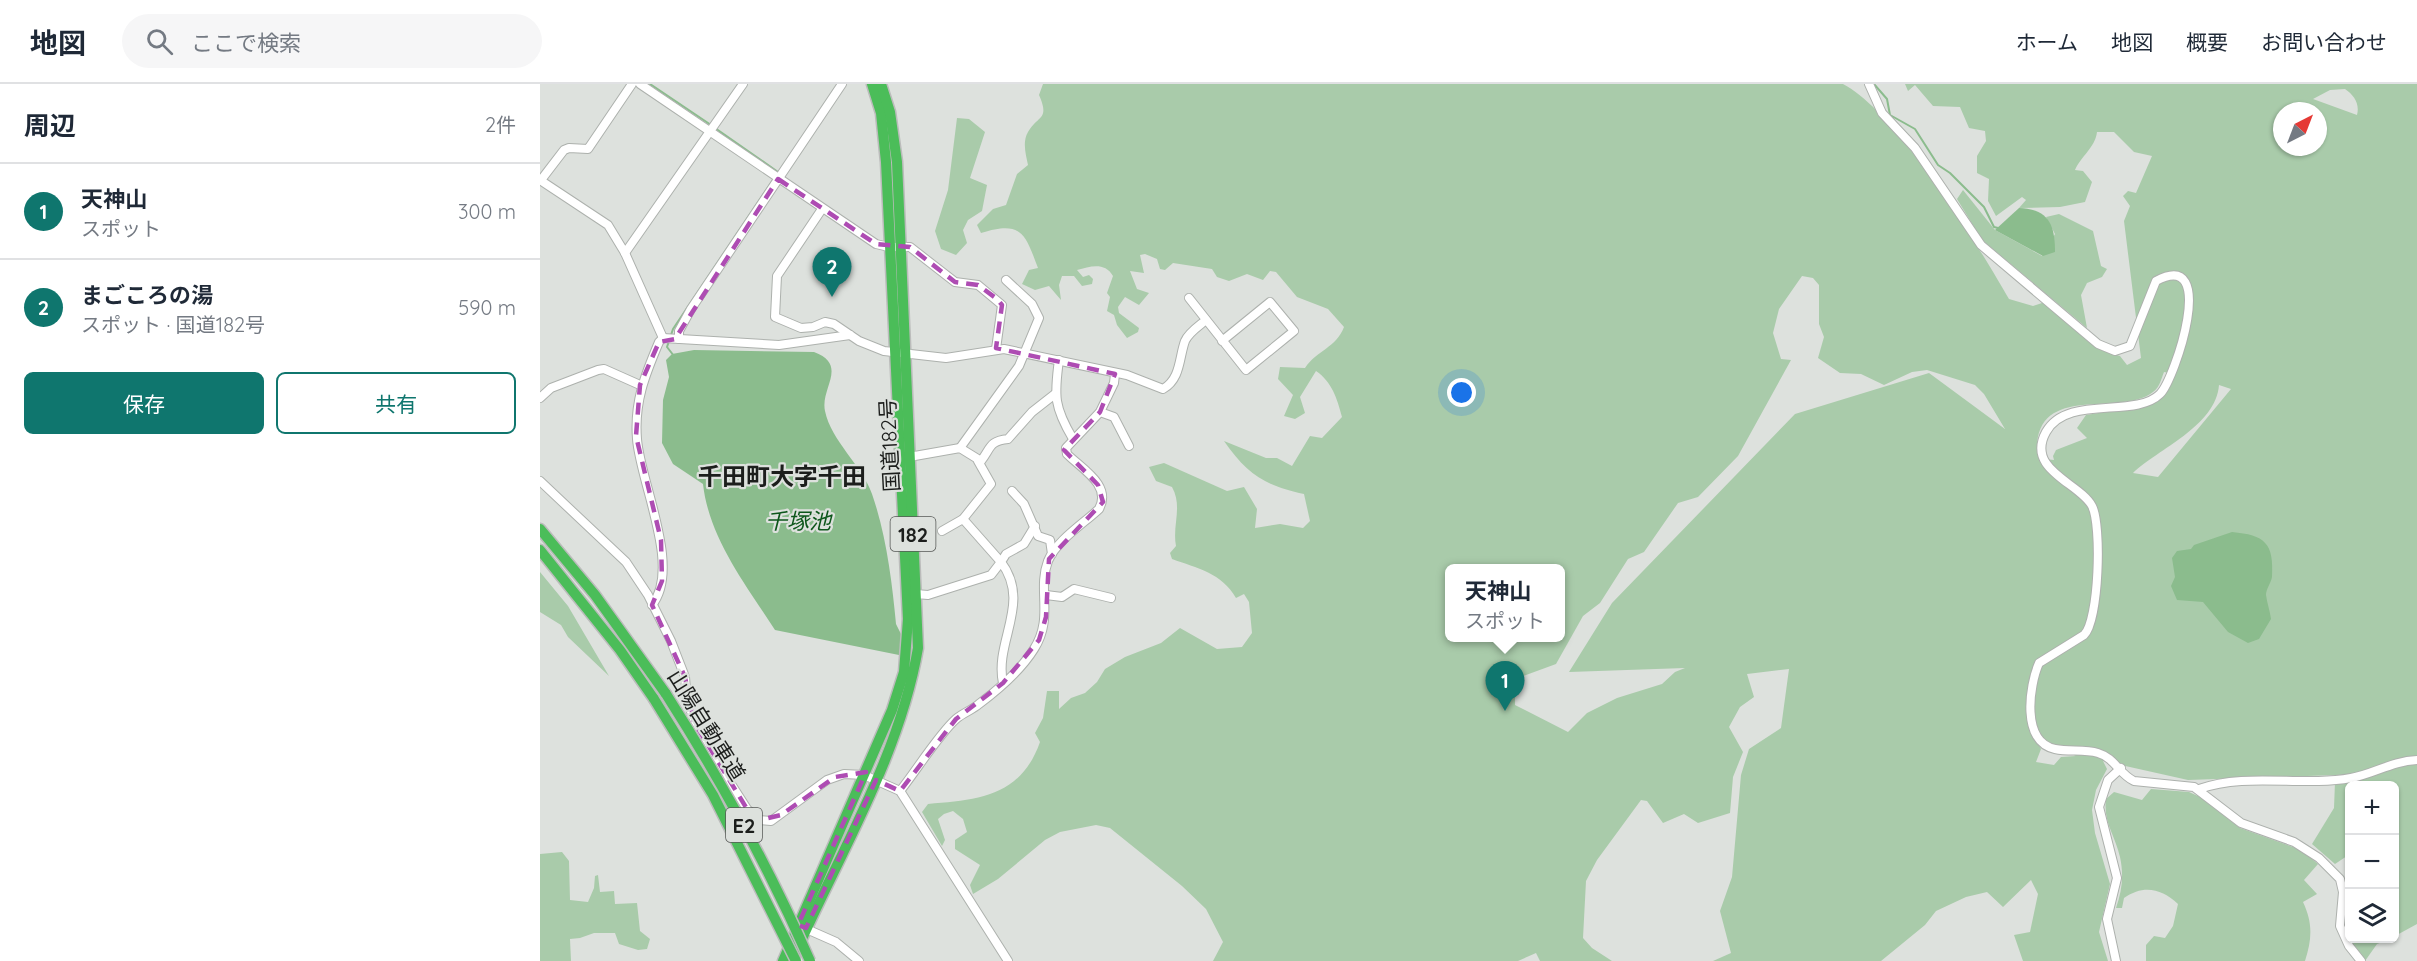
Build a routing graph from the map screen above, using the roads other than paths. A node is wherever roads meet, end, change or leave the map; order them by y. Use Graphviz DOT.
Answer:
graph roads {
  1 [pos="632,84"];
  2 [pos="640,84"];
  3 [pos="743,84"];
  4 [pos="842,84"];
  5 [pos="872,84"];
  6 [pos="881,84"];
  7 [pos="1869,84"];
  8 [pos="712,128"];
  9 [pos="778,179"];
  10 [pos="540,180"];
  11 [pos="822,209"];
  12 [pos="894,247"];
  13 [pos="625,253"];
  14 [pos="1006,280"];
  15 [pos="1189,298"];
  16 [pos="1206,320"];
  17 [pos="850,335"];
  18 [pos="670,339"];
  19 [pos="1222,341"];
  20 [pos="996,349"];
  21 [pos="899,352"];
  22 [pos="1023,353"];
  23 [pos="1059,360"];
  24 [pos="1115,374"];
  25 [pos="640,385"];
  26 [pos="1054,394"];
  27 [pos="540,398"];
  28 [pos="1100,412"];
  29 [pos="1073,439"];
  30 [pos="1129,446"];
  31 [pos="960,448"];
  32 [pos="909,457"];
  33 [pos="978,461"];
  34 [pos="540,481"];
  35 [pos="1012,491"];
  36 [pos="963,519"];
  37 [pos="1035,526"];
  38 [pos="540,529"];
  39 [pos="942,531"];
  40 [pos="540,550"];
  41 [pos="1052,554"];
  42 [pos="1002,562"];
  43 [pos="916,594"];
  44 [pos="1046,596"];
  45 [pos="1111,598"];
  46 [pos="652,605"];
  47 [pos="1003,684"];
  48 [pos="2417,760"];
  49 [pos="2121,768"];
  50 [pos="864,775"];
  51 [pos="876,780"];
  52 [pos="2199,789"];
  53 [pos="900,790"];
  54 [pos="802,927"];
  55 [pos="783,961"];
  56 [pos="794,961"];
  57 [pos="810,961"];
  58 [pos="859,961"];
  59 [pos="1008,961"];
  60 [pos="2116,961"];
  61 [pos="2361,961"];
  1 -- 10 [label="street"];
  2 -- 8 [label="street"];
  3 -- 8 [label="street"];
  4 -- 9 [label="street"];
  5 -- 12 [label="highway, 国道182号 / 182"];
  6 -- 12 [label="highway, 国道182号 / 182"];
  7 -- 49 [label="street"];
  8 -- 9 [label="street"];
  8 -- 13 [label="street"];
  9 -- 11 [label="street"];
  9 -- 18 [label="street"];
  10 -- 13 [label="street"];
  11 -- 12 [label="street"];
  11 -- 17 [label="street"];
  12 -- 20 [label="street"];
  12 -- 21 [label="highway, 国道182号 / 182"];
  13 -- 18 [label="street"];
  14 -- 22 [label="street"];
  15 -- 16 [label="street"];
  16 -- 19 [label="street"];
  16 -- 24 [label="street"];
  17 -- 18 [label="street"];
  17 -- 21 [label="street"];
  18 -- 25 [label="street"];
  19 -- 19 [label="street"];
  20 -- 21 [label="street"];
  20 -- 22 [label="street"];
  21 -- 32 [label="highway, 国道182号 / 182"];
  21 -- 50 [label="highway, 国道182号 / 182"];
  22 -- 23 [label="street"];
  22 -- 31 [label="street"];
  23 -- 24 [label="street"];
  23 -- 26 [label="street"];
  24 -- 28 [label="street"];
  25 -- 27 [label="street"];
  25 -- 46 [label="street"];
  26 -- 29 [label="street"];
  26 -- 33 [label="street"];
  28 -- 29 [label="street"];
  28 -- 30 [label="street"];
  29 -- 41 [label="street"];
  31 -- 32 [label="street"];
  31 -- 33 [label="street"];
  32 -- 43 [label="highway, 国道182号 / 182"];
  33 -- 36 [label="street"];
  34 -- 46 [label="street"];
  35 -- 37 [label="street"];
  36 -- 39 [label="street"];
  36 -- 42 [label="street"];
  37 -- 41 [label="street"];
  37 -- 42 [label="street"];
  38 -- 57 [label="highway, 山陽自動車道 / E2, bridge"];
  40 -- 56 [label="highway, 山陽自動車道 / E2, bridge"];
  41 -- 44 [label="street"];
  42 -- 43 [label="street"];
  42 -- 47 [label="street"];
  43 -- 51 [label="highway, 国道182号 / 182"];
  44 -- 45 [label="street"];
  44 -- 47 [label="street"];
  46 -- 50 [label="street"];
  47 -- 53 [label="street"];
  48 -- 52 [label="street"];
  49 -- 52 [label="street"];
  49 -- 60 [label="street"];
  50 -- 51 [label="street"];
  50 -- 54 [label="highway, 国道182号 / 182"];
  51 -- 53 [label="street"];
  51 -- 54 [label="highway, 国道182号 / 182"];
  52 -- 61 [label="street"];
  53 -- 59 [label="street"];
  54 -- 55 [label="highway, 国道182号 / 182"];
  54 -- 56 [label="highway, 国道182号 / 182"];
  54 -- 58 [label="street"];
}
